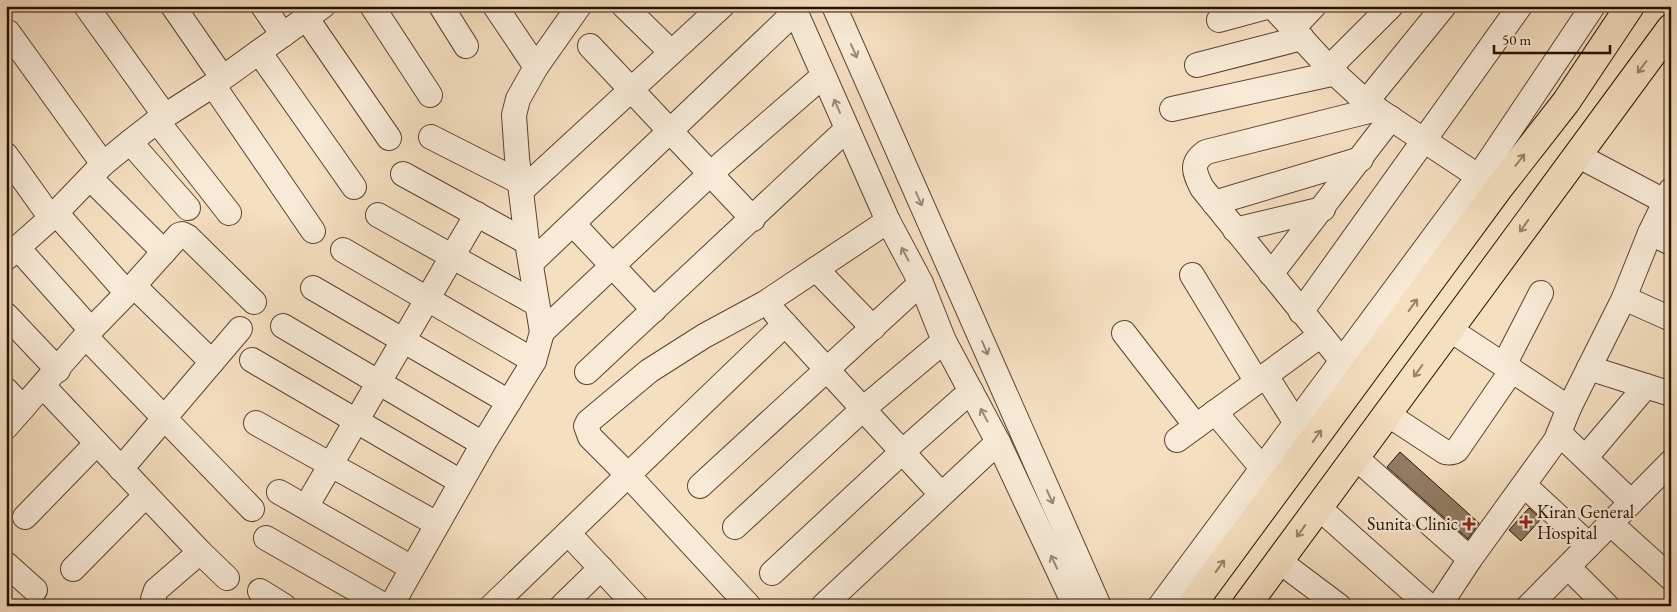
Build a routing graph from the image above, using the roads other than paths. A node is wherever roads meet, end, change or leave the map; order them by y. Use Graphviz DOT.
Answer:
graph roads {
  1 [pos="86,6"];
  2 [pos="174,6"];
  3 [pos="263,6"];
  4 [pos="372,6"];
  5 [pos="441,6"];
  6 [pos="496,6"];
  7 [pos="624,6"];
  8 [pos="722,6"];
  9 [pos="834,6"];
  10 [pos="1271,6"];
  11 [pos="1314,6"];
  12 [pos="1391,6"];
  13 [pos="1444,6"];
  14 [pos="1520,6"];
  15 [pos="1593,6"];
  16 [pos="1630,6"];
  17 [pos="794,9"];
  18 [pos="568,11"];
  19 [pos="315,12"];
  20 [pos="1219,20"];
  21 [pos="1671,28"];
  22 [pos="8,32"];
  23 [pos="1297,33"];
  24 [pos="283,35"];
  25 [pos="466,46"];
  26 [pos="590,46"];
  27 [pos="259,52"];
  28 [pos="671,52"];
  29 [pos="1197,66"];
  30 [pos="536,67"];
  31 [pos="1332,71"];
  32 [pos="823,76"];
  33 [pos="217,81"];
  34 [pos="631,89"];
  35 [pos="430,95"];
  36 [pos="1172,108"];
  37 [pos="1378,110"];
  38 [pos="161,118"];
  39 [pos="847,129"];
  40 [pos="671,132"];
  41 [pos="432,137"];
  42 [pos="389,138"];
  43 [pos="1424,140"];
  44 [pos="130,142"];
  45 [pos="1577,154"];
  46 [pos="6,155"];
  47 [pos="1361,159"];
  48 [pos="96,171"];
  49 [pos="403,174"];
  50 [pos="710,174"];
  51 [pos="1488,182"];
  52 [pos="520,186"];
  53 [pos="354,187"];
  54 [pos="1668,196"];
  55 [pos="1214,203"];
  56 [pos="188,208"];
  57 [pos="1323,208"];
  58 [pos="229,213"];
  59 [pos="477,214"];
  60 [pos="378,215"];
  61 [pos="53,216"];
  62 [pos="752,218"];
  63 [pos="888,220"];
  64 [pos="573,224"];
  65 [pos="1235,230"];
  66 [pos="313,232"];
  67 [pos="1660,238"];
  68 [pos="343,250"];
  69 [pos="164,252"];
  70 [pos="529,252"];
  71 [pos="12,253"];
  72 [pos="452,256"];
  73 [pos="613,265"];
  74 [pos="816,269"];
  75 [pos="1271,274"];
  76 [pos="1192,275"];
  77 [pos="921,283"];
  78 [pos="313,288"];
  79 [pos="131,289"];
  80 [pos="1541,293"];
  81 [pos="1624,298"];
  82 [pos="427,299"];
  83 [pos="254,302"];
  84 [pos="765,303"];
  85 [pos="537,304"];
  86 [pos="654,310"];
  87 [pos="1302,312"];
  88 [pos="6,315"];
  89 [pos="1671,319"];
  90 [pos="785,324"];
  91 [pos="283,326"];
  92 [pos="873,328"];
  93 [pos="1449,329"];
  94 [pos="240,330"];
  95 [pos="542,332"];
  96 [pos="89,333"];
  97 [pos="1124,333"];
  98 [pos="1321,335"];
  99 [pos="404,340"];
  100 [pos="944,341"];
  101 [pos="252,360"];
  102 [pos="534,361"];
  103 [pos="1342,361"];
  104 [pos="212,362"];
  105 [pos="1508,368"];
  106 [pos="1590,368"];
  107 [pos="827,370"];
  108 [pos="586,372"];
  109 [pos="50,378"];
  110 [pos="1261,379"];
  111 [pos="379,382"];
  112 [pos="1646,386"];
  113 [pos="6,390"];
  114 [pos="971,391"];
  115 [pos="1671,394"];
  116 [pos="509,402"];
  117 [pos="23,408"];
  118 [pos="1569,408"];
  119 [pos="863,409"];
  120 [pos="1215,412"];
  121 [pos="1387,414"];
  122 [pos="164,418"];
  123 [pos="356,421"];
  124 [pos="256,423"];
  125 [pos="1296,423"];
  126 [pos="6,427"];
  127 [pos="1560,433"];
  128 [pos="998,442"];
  129 [pos="97,443"];
  130 [pos="483,444"];
  131 [pos="902,452"];
  132 [pos="1355,457"];
  133 [pos="1586,457"];
  134 [pos="1671,462"];
  135 [pos="331,464"];
  136 [pos="1262,468"];
  137 [pos="121,469"];
  138 [pos="628,475"];
  139 [pos="461,482"];
  140 [pos="1524,485"];
  141 [pos="700,486"];
  142 [pos="279,492"];
  143 [pos="941,494"];
  144 [pos="146,495"];
  145 [pos="1631,502"];
  146 [pos="1318,507"];
  147 [pos="306,508"];
  148 [pos="252,509"];
  149 [pos="25,517"];
  150 [pos="1610,523"];
  151 [pos="437,524"];
  152 [pos="734,527"];
  153 [pos="568,533"];
  154 [pos="266,538"];
  155 [pos="1589,545"];
  156 [pos="200,552"];
  157 [pos="1470,559"];
  158 [pos="1279,561"];
  159 [pos="6,564"];
  160 [pos="1667,566"];
  161 [pos="1568,567"];
  162 [pos="412,568"];
  163 [pos="601,568"];
  164 [pos="73,569"];
  165 [pos="772,573"];
  166 [pos="227,578"];
  167 [pos="35,590"];
  168 [pos="260,591"];
  169 [pos="507,601"];
  170 [pos="1247,605"];
  171 [pos="156,606"];
  172 [pos="284,606"];
  173 [pos="385,606"];
  174 [pos="392,606"];
  175 [pos="562,606"];
  176 [pos="636,606"];
  177 [pos="748,606"];
  178 [pos="823,606"];
  179 [pos="1075,606"];
  180 [pos="1099,606"];
  181 [pos="1160,606"];
  182 [pos="1192,606"];
  183 [pos="1339,606"];
  184 [pos="1429,606"];
  185 [pos="1439,606"];
  186 [pos="1529,606"];
  187 [pos="1607,606"];
  1 -- 38 [label="street"];
  2 -- 33 [label="street"];
  3 -- 24 [label="street"];
  4 -- 35 [label="street"];
  5 -- 25 [label="street"];
  6 -- 30 [label="street"];
  7 -- 28 [label="street"];
  8 -- 28 [label="street"];
  9 -- 180 [label="street, one-way"];
  10 -- 20 [label="street"];
  10 -- 23 [label="street"];
  11 -- 23 [label="street"];
  12 -- 31 [label="street"];
  13 -- 37 [label="street"];
  14 -- 43 [label="street"];
  15 -- 51 [label="street"];
  51 -- 16 [label="main road, one-way"];
  17 -- 32 [label="street"];
  17 -- 40 [label="street"];
  18 -- 30 [label="street"];
  19 -- 24 [label="street"];
  19 -- 42 [label="street"];
  21 -- 45 [label="main road, one-way"];
  22 -- 48 [label="street"];
  23 -- 29 [label="street"];
  23 -- 31 [label="street"];
  24 -- 27 [label="street"];
  26 -- 34 [label="street"];
  27 -- 33 [label="street"];
  27 -- 53 [label="street"];
  28 -- 34 [label="street"];
  30 -- 52 [label="street"];
  31 -- 36 [label="street"];
  31 -- 37 [label="street"];
  39 -- 32 [label="street, one-way"];
  32 -- 50 [label="street"];
  33 -- 38 [label="street"];
  33 -- 66 [label="street"];
  34 -- 40 [label="street"];
  34 -- 52 [label="street"];
  37 -- 43 [label="street"];
  37 -- 47 [label="street"];
  37 -- 55 [label="street"];
  38 -- 44 [label="street"];
  38 -- 58 [label="street"];
  39 -- 62 [label="street"];
  39 -- 63 [label="street"];
  40 -- 50 [label="street"];
  40 -- 64 [label="street"];
  41 -- 52 [label="street"];
  43 -- 51 [label="street"];
  43 -- 87 [label="street"];
  44 -- 48 [label="street"];
  44 -- 56 [label="street"];
  45 -- 54 [label="street"];
  45 -- 93 [label="main road, one-way"];
  46 -- 61 [label="street"];
  47 -- 55 [label="street"];
  47 -- 57 [label="street"];
  48 -- 61 [label="street"];
  48 -- 69 [label="street"];
  49 -- 59 [label="street"];
  50 -- 62 [label="street"];
  50 -- 73 [label="street"];
  51 -- 103 [label="street"];
  182 -- 51 [label="main road, one-way"];
  52 -- 70 [label="street"];
  54 -- 67 [label="street"];
  55 -- 65 [label="street"];
  57 -- 65 [label="street"];
  57 -- 75 [label="street"];
  59 -- 70 [label="street"];
  59 -- 72 [label="street"];
  60 -- 72 [label="street"];
  61 -- 71 [label="street"];
  61 -- 79 [label="street"];
  62 -- 86 [label="street"];
  63 -- 74 [label="street"];
  77 -- 63 [label="street, one-way"];
  64 -- 70 [label="street"];
  64 -- 73 [label="street"];
  65 -- 75 [label="street"];
  67 -- 81 [label="street"];
  68 -- 82 [label="street"];
  69 -- 79 [label="street"];
  69 -- 83 [label="street"];
  70 -- 85 [label="street"];
  71 -- 96 [label="street"];
  72 -- 82 [label="street"];
  72 -- 85 [label="street"];
  73 -- 86 [label="street"];
  73 -- 95 [label="street"];
  74 -- 84 [label="street"];
  74 -- 92 [label="street"];
  75 -- 87 [label="street"];
  76 -- 110 [label="street"];
  77 -- 92 [label="street"];
  77 -- 100 [label="street"];
  78 -- 99 [label="street"];
  79 -- 96 [label="street"];
  79 -- 104 [label="street"];
  80 -- 105 [label="street"];
  81 -- 89 [label="street"];
  81 -- 106 [label="street"];
  82 -- 99 [label="street"];
  82 -- 102 [label="street"];
  84 -- 90 [label="street"];
  84 -- 138 [label="street"];
  85 -- 95 [label="street"];
  86 -- 108 [label="street"];
  87 -- 98 [label="street"];
  88 -- 109 [label="street"];
  90 -- 107 [label="street"];
  90 -- 138 [label="street"];
  91 -- 111 [label="street"];
  92 -- 107 [label="street"];
  93 -- 105 [label="street"];
  93 -- 121 [label="main road, one-way"];
  94 -- 104 [label="street"];
  95 -- 102 [label="street"];
  96 -- 109 [label="street"];
  96 -- 122 [label="street"];
  97 -- 120 [label="street"];
  98 -- 103 [label="street"];
  98 -- 110 [label="street"];
  99 -- 111 [label="street"];
  99 -- 116 [label="street"];
  100 -- 114 [label="street"];
  100 -- 119 [label="street"];
  101 -- 123 [label="street"];
  102 -- 116 [label="street"];
  103 -- 125 [label="street"];
  104 -- 122 [label="street"];
  105 -- 118 [label="street"];
  105 -- 121 [label="street"];
  106 -- 112 [label="street"];
  106 -- 118 [label="street"];
  107 -- 119 [label="street"];
  107 -- 141 [label="street"];
  109 -- 117 [label="street"];
  109 -- 129 [label="street"];
  110 -- 120 [label="street"];
  110 -- 125 [label="street"];
  111 -- 123 [label="street"];
  111 -- 130 [label="street"];
  112 -- 115 [label="street"];
  112 -- 133 [label="street"];
  113 -- 117 [label="street"];
  128 -- 114 [label="street, one-way"];
  114 -- 131 [label="street"];
  116 -- 130 [label="street"];
  117 -- 126 [label="street"];
  118 -- 127 [label="street"];
  119 -- 131 [label="street"];
  119 -- 152 [label="street"];
  120 -- 136 [label="street"];
  121 -- 132 [label="main road"];
  122 -- 137 [label="street"];
  122 -- 148 [label="street"];
  123 -- 135 [label="street"];
  123 -- 139 [label="street"];
  124 -- 135 [label="street"];
  125 -- 136 [label="street"];
  127 -- 133 [label="street"];
  127 -- 140 [label="street"];
  128 -- 143 [label="street"];
  179 -- 128 [label="street, one-way"];
  129 -- 137 [label="street"];
  129 -- 149 [label="street"];
  130 -- 139 [label="street"];
  131 -- 143 [label="street"];
  131 -- 165 [label="street"];
  132 -- 146 [label="main road"];
  132 -- 157 [label="street"];
  133 -- 145 [label="street"];
  134 -- 145 [label="street"];
  135 -- 147 [label="street"];
  135 -- 151 [label="street"];
  136 -- 181 [label="street"];
  137 -- 144 [label="street"];
  138 -- 153 [label="street"];
  138 -- 177 [label="street"];
  139 -- 151 [label="street"];
  140 -- 155 [label="street"];
  140 -- 157 [label="street"];
  142 -- 147 [label="street"];
  143 -- 178 [label="street"];
  144 -- 156 [label="street"];
  144 -- 164 [label="street"];
  145 -- 150 [label="street"];
  146 -- 158 [label="main road, one-way"];
  146 -- 184 [label="street"];
  147 -- 162 [label="street"];
  150 -- 155 [label="street"];
  150 -- 160 [label="street"];
  151 -- 162 [label="street"];
  153 -- 163 [label="street"];
  153 -- 169 [label="street"];
  154 -- 173 [label="street"];
  155 -- 161 [label="street"];
  156 -- 166 [label="street"];
  156 -- 171 [label="street"];
  157 -- 185 [label="street"];
  158 -- 170 [label="main road"];
  158 -- 183 [label="street"];
  159 -- 167 [label="street"];
  161 -- 186 [label="street"];
  161 -- 187 [label="street"];
  162 -- 174 [label="street"];
  163 -- 175 [label="street"];
  163 -- 176 [label="street"];
  168 -- 172 [label="street"];
}
